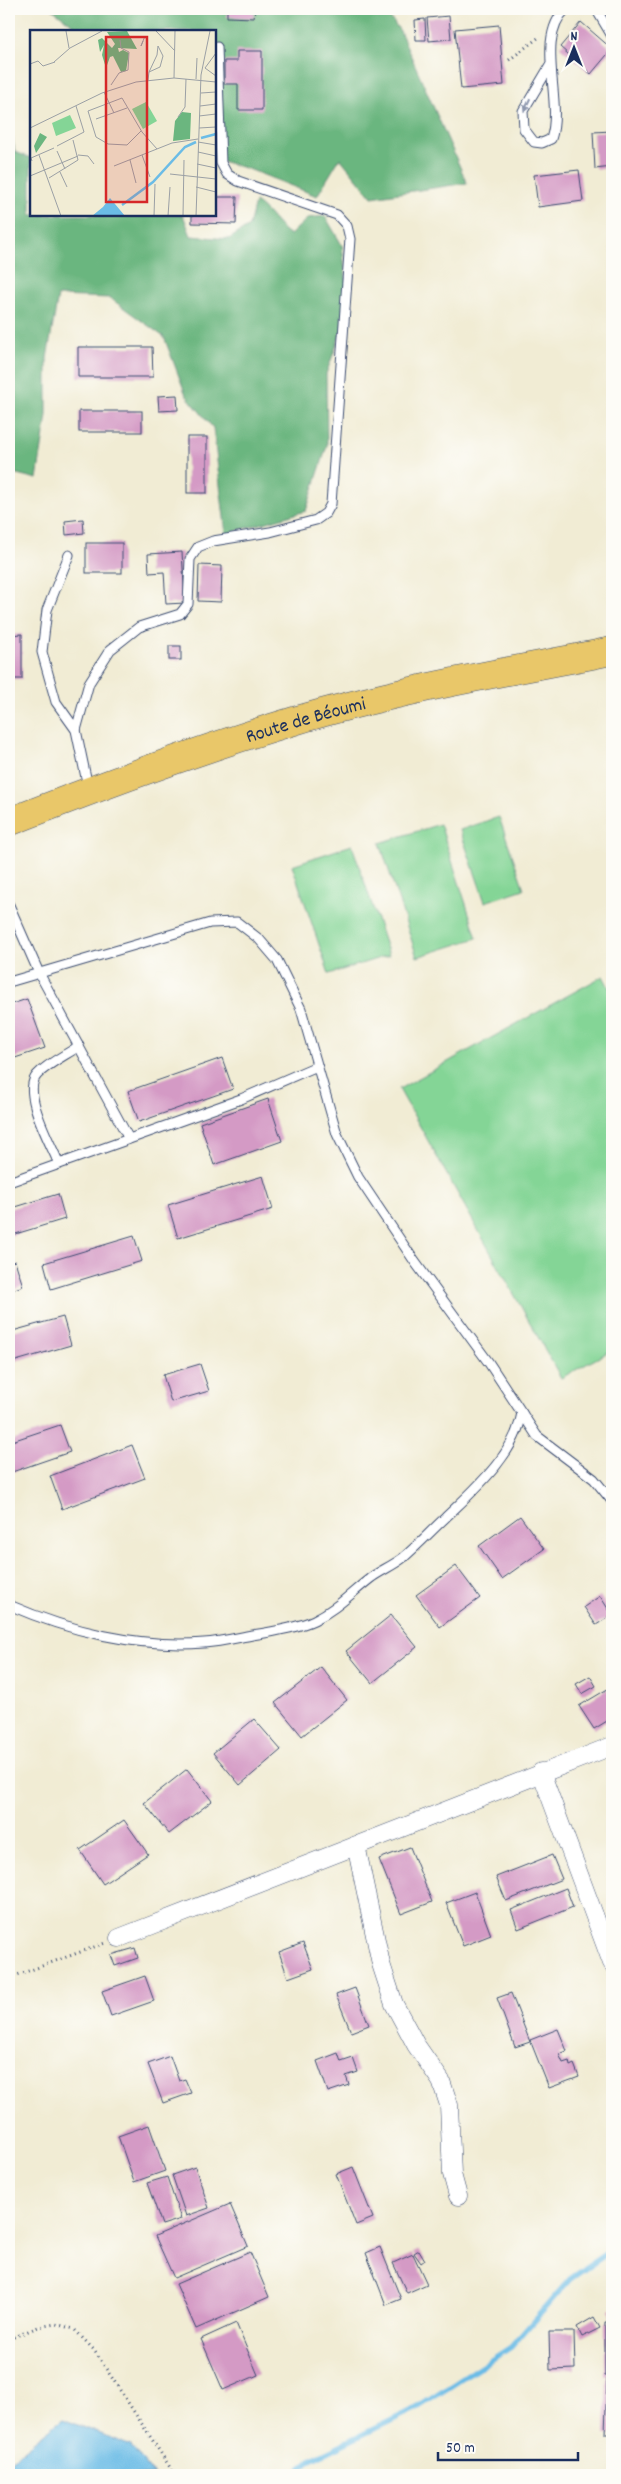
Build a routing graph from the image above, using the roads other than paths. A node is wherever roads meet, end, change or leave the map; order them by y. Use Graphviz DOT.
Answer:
graph roads {
  1 [pos="566,9"];
  2 [pos="596,9"];
  3 [pos="612,36"];
  4 [pos="217,47"];
  5 [pos="551,64"];
  6 [pos="69,556"];
  7 [pos="612,651"];
  8 [pos="76,730"];
  9 [pos="88,790"];
  10 [pos="9,822"];
  11 [pos="9,905"];
  12 [pos="38,973"];
  13 [pos="9,982"];
  14 [pos="78,1046"];
  15 [pos="317,1066"];
  16 [pos="129,1139"];
  17 [pos="60,1164"];
  18 [pos="9,1182"];
  19 [pos="522,1413"];
  20 [pos="612,1501"];
  21 [pos="9,1606"];
  22 [pos="612,1746"];
  23 [pos="541,1772"];
  24 [pos="356,1845"];
  25 [pos="120,1938"];
  26 [pos="612,1963"];
  27 [pos="458,2196"];
  1 -- 5 [label="lane"];
  2 -- 3 [label="lane"];
  4 -- 8 [label="lane"];
  5 -- 5 [label="lane, one-way"];
  6 -- 8 [label="lane"];
  7 -- 9 [label="main road, Route de Béoumi"];
  8 -- 9 [label="lane"];
  9 -- 10 [label="main road, Route de Béoumi"];
  11 -- 12 [label="lane"];
  12 -- 13 [label="lane"];
  12 -- 14 [label="lane"];
  12 -- 15 [label="lane"];
  14 -- 16 [label="lane"];
  14 -- 17 [label="lane"];
  15 -- 16 [label="lane"];
  15 -- 19 [label="lane"];
  16 -- 17 [label="lane"];
  17 -- 18 [label="lane"];
  19 -- 20 [label="lane"];
  19 -- 21 [label="lane"];
  22 -- 23 [label="street"];
  23 -- 24 [label="street"];
  23 -- 26 [label="street"];
  24 -- 25 [label="street"];
  24 -- 27 [label="street"];
}
